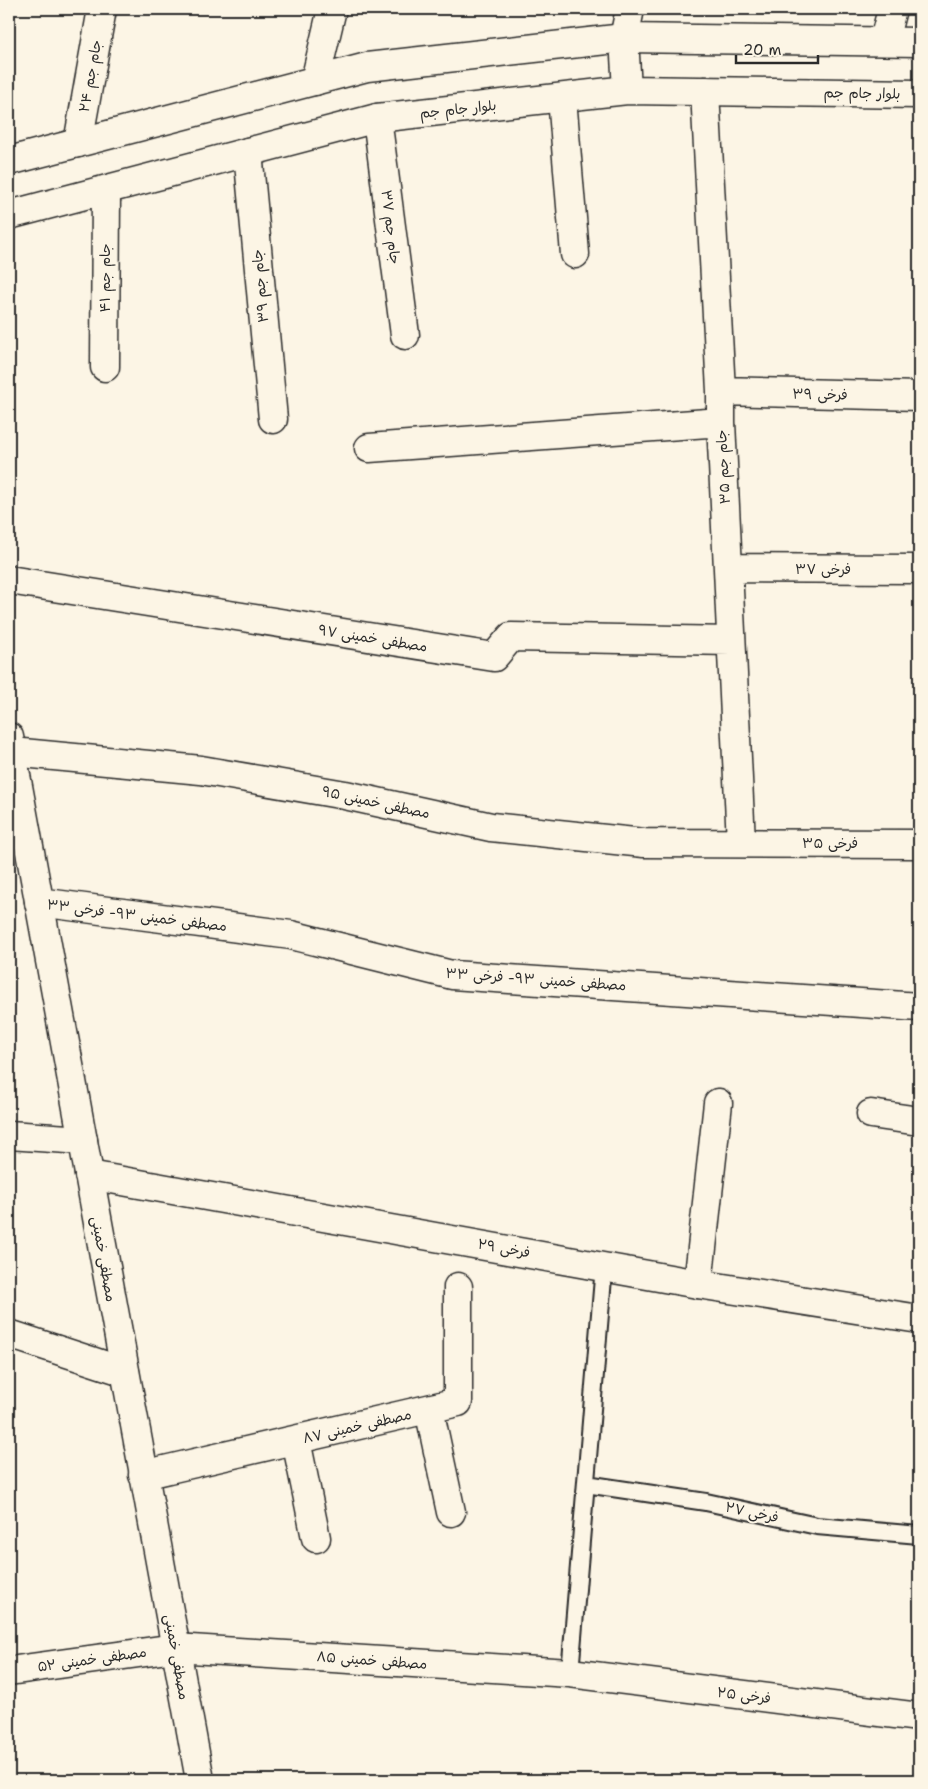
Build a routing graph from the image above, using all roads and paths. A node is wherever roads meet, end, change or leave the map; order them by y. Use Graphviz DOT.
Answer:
graph roads {
  1 [pos="102,9"];
  2 [pos="332,9"];
  3 [pos="630,9"];
  4 [pos="892,9"];
  5 [pos="624,38"];
  6 [pos="884,41"];
  7 [pos="919,42"];
  8 [pos="315,81"];
  9 [pos="627,90"];
  10 [pos="704,91"];
  11 [pos="919,94"];
  12 [pos="562,98"];
  13 [pos="377,118"];
  14 [pos="78,143"];
  15 [pos="248,152"];
  16 [pos="9,161"];
  17 [pos="106,190"];
  18 [pos="9,215"];
  19 [pos="576,254"];
  20 [pos="405,335"];
  21 [pos="105,367"];
  22 [pos="721,391"];
  23 [pos="919,396"];
  24 [pos="273,419"];
  25 [pos="721,422"];
  26 [pos="370,448"];
  27 [pos="728,568"];
  28 [pos="919,569"];
  29 [pos="9,580"];
  30 [pos="731,641"];
  31 [pos="10,745"];
  32 [pos="741,842"];
  33 [pos="919,844"];
  34 [pos="39,902"];
  35 [pos="919,1007"];
  36 [pos="718,1102"];
  37 [pos="871,1114"];
  38 [pos="919,1121"];
  39 [pos="9,1135"];
  40 [pos="82,1140"];
  41 [pos="89,1175"];
  42 [pos="604,1266"];
  43 [pos="698,1284"];
  44 [pos="458,1287"];
  45 [pos="919,1319"];
  46 [pos="9,1334"];
  47 [pos="125,1372"];
  48 [pos="429,1409"];
  49 [pos="296,1440"];
  50 [pos="144,1475"];
  51 [pos="586,1484"];
  52 [pos="450,1512"];
  53 [pos="919,1535"];
  54 [pos="316,1538"];
  55 [pos="175,1648"];
  56 [pos="9,1671"];
  57 [pos="570,1673"];
  58 [pos="919,1717"];
  59 [pos="200,1780"];
  1 -- 14 [label="street, جام جم ۲۴"];
  2 -- 8 [label="street"];
  3 -- 5 [label="street"];
  4 -- 6 [label="street"];
  5 -- 6 [label="street"];
  5 -- 8 [label="street"];
  5 -- 9 [label="street"];
  6 -- 7 [label="street"];
  8 -- 14 [label="street"];
  9 -- 10 [label="street, بلوار جام جم"];
  9 -- 12 [label="street, بلوار جام جم"];
  10 -- 11 [label="street, بلوار جام جم"];
  10 -- 22 [label="street, جام جم ۳۵"];
  12 -- 13 [label="street, بلوار جام جم"];
  12 -- 19 [label="street"];
  13 -- 15 [label="street, بلوار جام جم"];
  13 -- 20 [label="street, جام جم ۳۷"];
  14 -- 16 [label="street"];
  15 -- 17 [label="street, بلوار جام جم"];
  15 -- 24 [label="street, جام جم ۳۹"];
  17 -- 18 [label="street, بلوار جام جم"];
  17 -- 21 [label="street, جام جم ۴۱"];
  22 -- 23 [label="street, فرخی ۳۹"];
  22 -- 25 [label="street, جام جم ۳۵"];
  25 -- 26 [label="street"];
  25 -- 27 [label="street, جام جم ۳۵"];
  27 -- 28 [label="street, فرخی ۳۷"];
  27 -- 30 [label="street, جام جم ۳۵"];
  29 -- 30 [label="street, مصطفی خمینی ۹۷"];
  30 -- 32 [label="street, جام جم ۳۵"];
  31 -- 32 [label="street, مصطفی خمینی ۹۵"];
  31 -- 34 [label="street, مصطفی خمینی"];
  32 -- 33 [label="street, فرخی ۳۵"];
  34 -- 35 [label="street, مصطفی خمینی ۹۳- فرخی ۳۳"];
  34 -- 40 [label="street, مصطفی خمینی"];
  36 -- 43 [label="street"];
  37 -- 38 [label="street"];
  39 -- 40 [label="street"];
  40 -- 41 [label="street, مصطفی خمینی"];
  41 -- 42 [label="street, فرخی ۲۹"];
  41 -- 47 [label="street, مصطفی خمینی"];
  42 -- 43 [label="street, فرخی ۲۹"];
  42 -- 51 [label="lane"];
  43 -- 45 [label="street, فرخی ۲۹"];
  44 -- 48 [label="street, مصطفی خمینی ۸۷"];
  46 -- 47 [label="street"];
  47 -- 50 [label="street, مصطفی خمینی"];
  48 -- 49 [label="street, مصطفی خمینی ۸۷"];
  48 -- 52 [label="street"];
  49 -- 50 [label="street, مصطفی خمینی ۸۷"];
  49 -- 54 [label="street"];
  50 -- 55 [label="street, مصطفی خمینی"];
  51 -- 53 [label="lane, فرخی ۲۷"];
  51 -- 57 [label="lane"];
  55 -- 56 [label="street, مصطفی خمینی ۵۲"];
  55 -- 57 [label="street, مصطفی خمینی ۸۵"];
  55 -- 59 [label="street, مصطفی خمینی"];
  57 -- 58 [label="street, فرخی ۲۵"];
}
